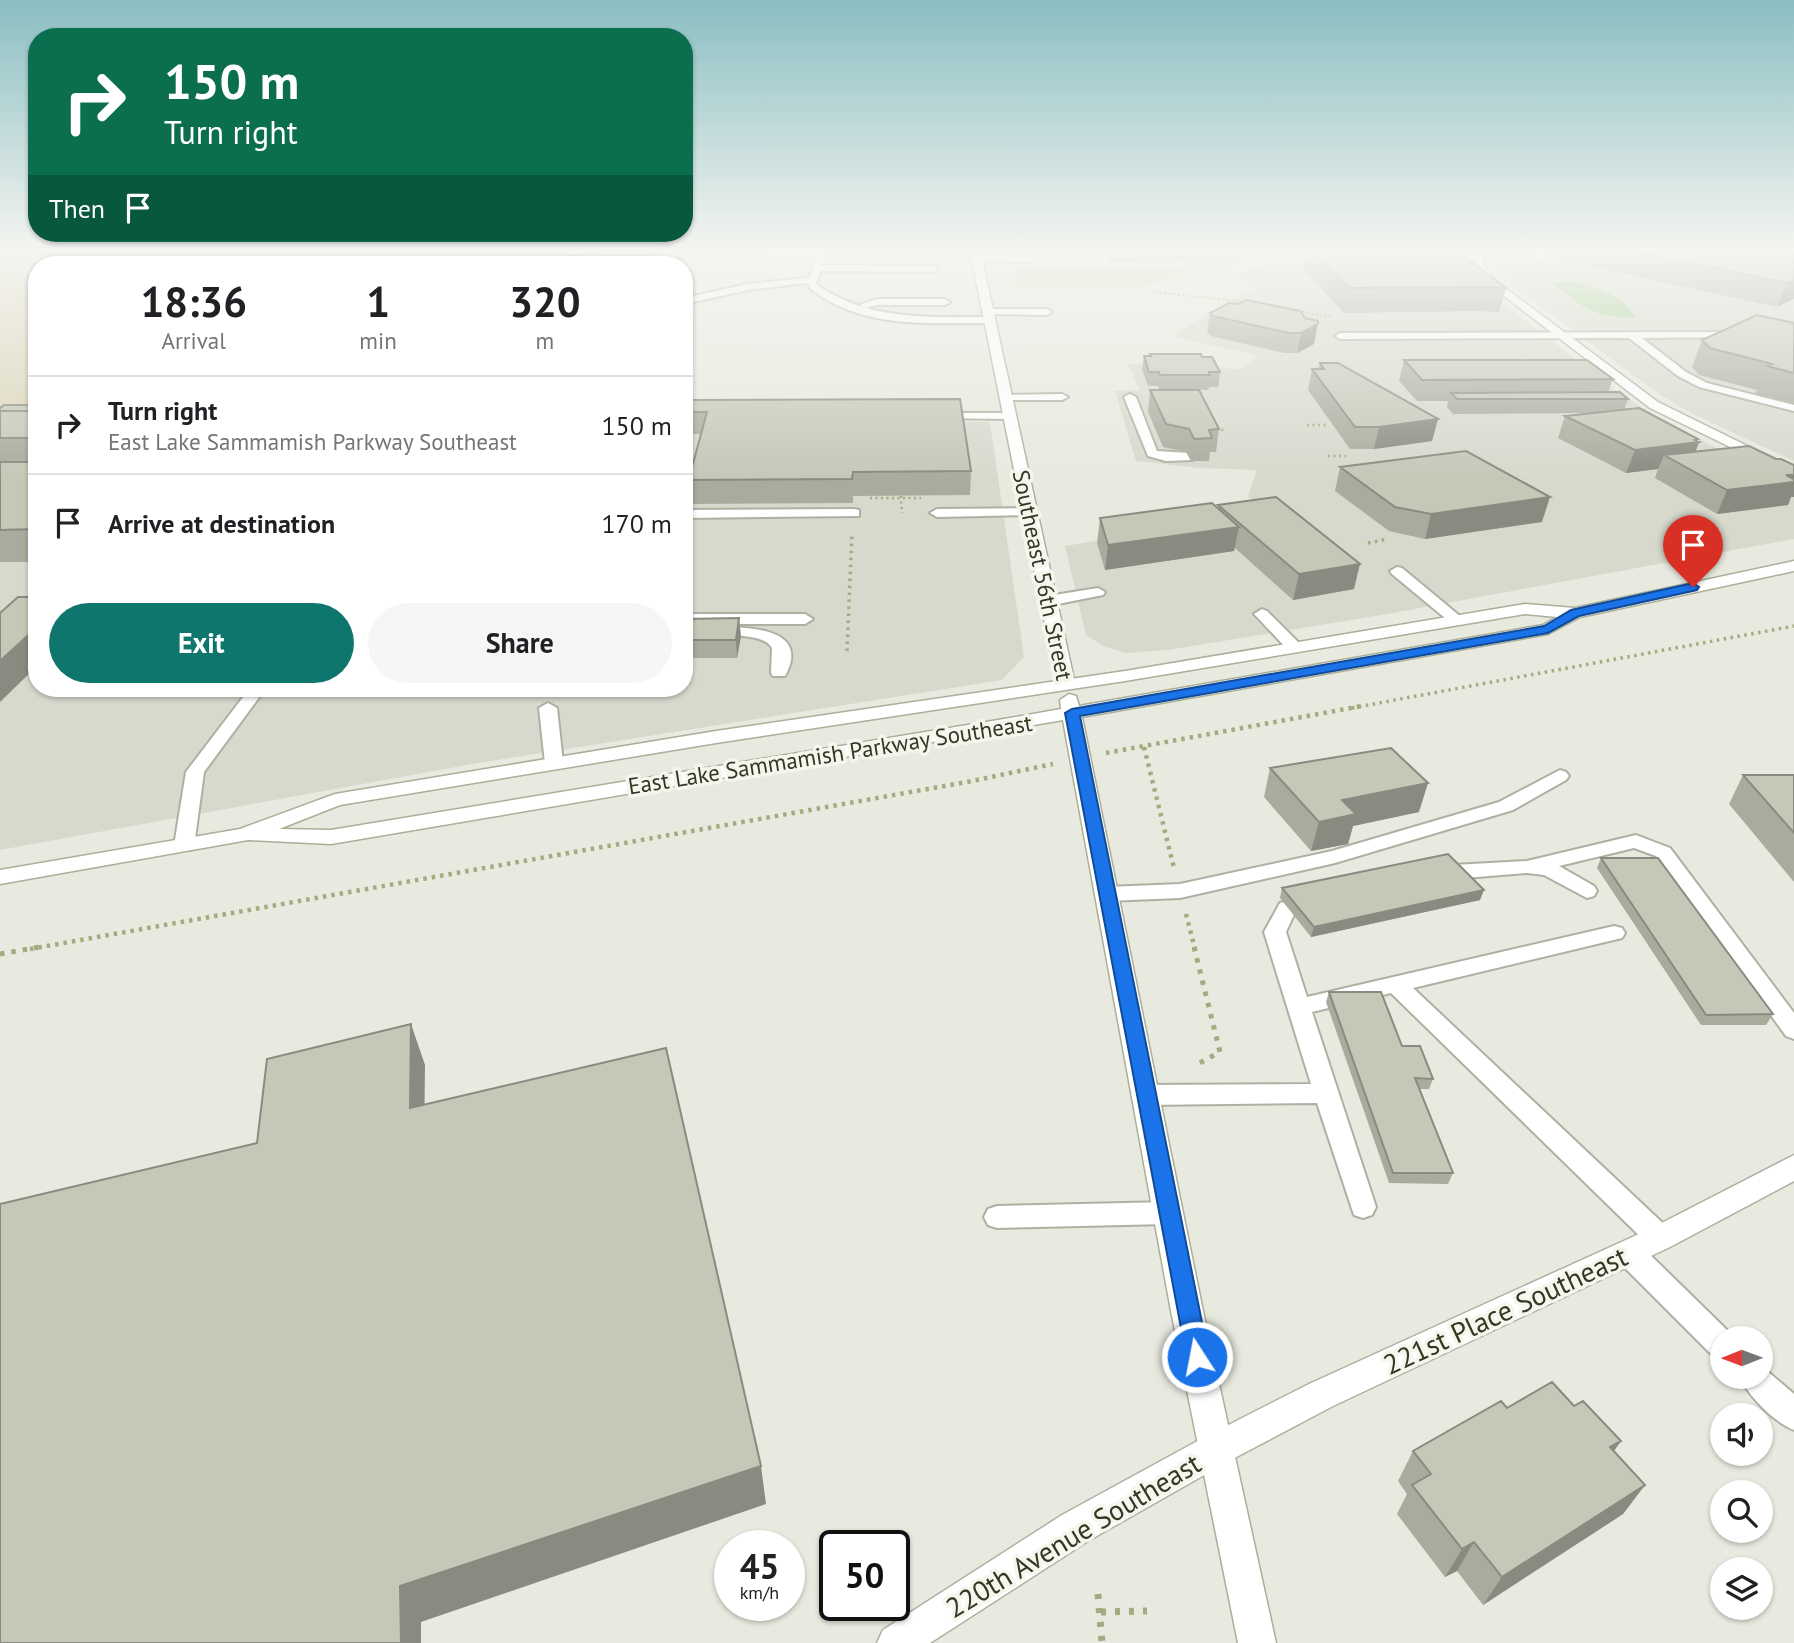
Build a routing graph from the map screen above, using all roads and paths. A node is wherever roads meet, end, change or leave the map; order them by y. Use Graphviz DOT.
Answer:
graph roads {
  1 [pos="990,327"];
  2 [pos="1550,327"];
  3 [pos="1560,334"];
  4 [pos="1632,335"];
  5 [pos="1750,335"];
  6 [pos="1340,336"];
  7 [pos="1062,397"];
  8 [pos="1130,397"];
  9 [pos="1006,398"];
  10 [pos="1794,408"];
  11 [pos="928,416"];
  12 [pos="1010,416"];
  13 [pos="1307,425"];
  14 [pos="1326,425"];
  15 [pos="1227,429"];
  16 [pos="1209,430"];
  17 [pos="1328,456"];
  18 [pos="1348,456"];
  19 [pos="1189,457"];
  20 [pos="1794,474"];
  21 [pos="901,496"];
  22 [pos="1030,512"];
  23 [pos="902,513"];
  24 [pos="937,513"];
  25 [pos="693,514"];
  26 [pos="853,518"];
  27 [pos="1388,539"];
  28 [pos="1368,543"];
  29 [pos="1794,566"];
  30 [pos="1397,571"];
  31 [pos="1098,593"];
  32 [pos="1048,601"];
  33 [pos="1575,613"];
  34 [pos="1262,614"];
  35 [pos="693,619"];
  36 [pos="805,619"];
  37 [pos="1456,620"];
  38 [pos="1794,626"];
  39 [pos="693,633"];
  40 [pos="1294,648"];
  41 [pos="847,651"];
  42 [pos="779,673"];
  43 [pos="1066,684"];
  44 [pos="251,697"];
  45 [pos="548,708"];
  46 [pos="1072,713"];
  47 [pos="1144,747"];
  48 [pos="1135,748"];
  49 [pos="554,763"];
  50 [pos="1011,772"];
  51 [pos="1560,776"];
  52 [pos="244,835"];
  53 [pos="281,836"];
  54 [pos="184,846"];
  55 [pos="1528,867"];
  56 [pos="1452,872"];
  57 [pos="0,877"];
  58 [pos="1180,891"];
  59 [pos="1587,891"];
  60 [pos="1107,894"];
  61 [pos="1287,908"];
  62 [pos="1614,933"];
  63 [pos="0,954"];
  64 [pos="1395,984"];
  65 [pos="1299,1007"];
  66 [pos="1794,1030"];
  67 [pos="1326,1093"];
  68 [pos="1145,1095"];
  69 [pos="1794,1167"];
  70 [pos="1363,1207"];
  71 [pos="1168,1213"];
  72 [pos="997,1217"];
  73 [pos="1660,1238"];
  74 [pos="1629,1253"];
  75 [pos="1710,1333"];
  76 [pos="1768,1390"];
  77 [pos="1794,1415"];
  78 [pos="1215,1450"];
  79 [pos="1098,1594"];
  80 [pos="1147,1611"];
  81 [pos="1101,1612"];
  82 [pos="896,1643"];
  83 [pos="1102,1643"];
  84 [pos="1256,1643"];
  1 -- 9 [label="main road, Southeast 56th Street"];
  2 -- 3 [label="main road"];
  3 -- 4 [label="lane"];
  3 -- 6 [label="lane"];
  3 -- 20 [label="main road"];
  4 -- 5 [label="lane"];
  4 -- 10 [label="lane"];
  7 -- 9 [label="lane"];
  8 -- 19 [label="lane"];
  9 -- 12 [label="main road, Southeast 56th Street"];
  11 -- 12 [label="lane"];
  12 -- 22 [label="main road, Southeast 56th Street"];
  13 -- 14 [label="path"];
  15 -- 16 [label="path"];
  17 -- 18 [label="path"];
  21 -- 23 [label="path"];
  22 -- 24 [label="lane"];
  22 -- 32 [label="main road, Southeast 56th Street"];
  25 -- 26 [label="lane"];
  26 -- 41 [label="path"];
  27 -- 28 [label="path"];
  29 -- 33 [label="main road, East Lake Sammamish Parkway Southeast"];
  30 -- 37 [label="lane"];
  31 -- 32 [label="lane"];
  32 -- 43 [label="main road, Southeast 56th Street"];
  33 -- 37 [label="main road, East Lake Sammamish Parkway Southeast"];
  33 -- 46 [label="main road, East Lake Sammamish Parkway Southeast"];
  34 -- 40 [label="lane"];
  35 -- 36 [label="lane"];
  37 -- 40 [label="main road, East Lake Sammamish Parkway Southeast"];
  38 -- 47 [label="path"];
  39 -- 42 [label="lane"];
  40 -- 43 [label="main road, East Lake Sammamish Parkway Southeast"];
  43 -- 46 [label="main road, Southeast 56th Street"];
  43 -- 49 [label="main road, East Lake Sammamish Parkway Southeast"];
  44 -- 54 [label="lane"];
  45 -- 49 [label="lane"];
  46 -- 53 [label="main road, East Lake Sammamish Parkway Southeast"];
  46 -- 60 [label="main road, Southeast 56th Street"];
  47 -- 48 [label="path"];
  47 -- 58 [label="path"];
  49 -- 52 [label="main road, East Lake Sammamish Parkway Southeast"];
  49 -- 53 [label="main road"];
  50 -- 63 [label="path"];
  51 -- 58 [label="lane"];
  52 -- 53 [label="main road, East Lake Sammamish Parkway Southeast"];
  52 -- 54 [label="main road, East Lake Sammamish Parkway Southeast"];
  54 -- 57 [label="main road, East Lake Sammamish Parkway Southeast"];
  55 -- 56 [label="lane"];
  55 -- 59 [label="lane"];
  55 -- 66 [label="lane"];
  58 -- 60 [label="lane"];
  58 -- 68 [label="path"];
  60 -- 68 [label="main road, Southeast 56th Street"];
  61 -- 65 [label="lane"];
  62 -- 64 [label="lane"];
  64 -- 65 [label="lane"];
  64 -- 73 [label="lane"];
  65 -- 67 [label="lane"];
  67 -- 68 [label="lane"];
  67 -- 70 [label="lane"];
  68 -- 71 [label="main road, Southeast 56th Street"];
  69 -- 73 [label="main road, 221st Place Southeast"];
  71 -- 72 [label="lane"];
  71 -- 78 [label="main road, Southeast 56th Street"];
  73 -- 74 [label="main road, 221st Place Southeast"];
  74 -- 75 [label="lane"];
  74 -- 78 [label="main road, 221st Place Southeast"];
  76 -- 77 [label="lane"];
  78 -- 82 [label="main road, 220th Avenue Southeast"];
  78 -- 84 [label="main road, Southeast 56th Street"];
  79 -- 81 [label="path"];
  80 -- 81 [label="path"];
  81 -- 83 [label="path"];
}
